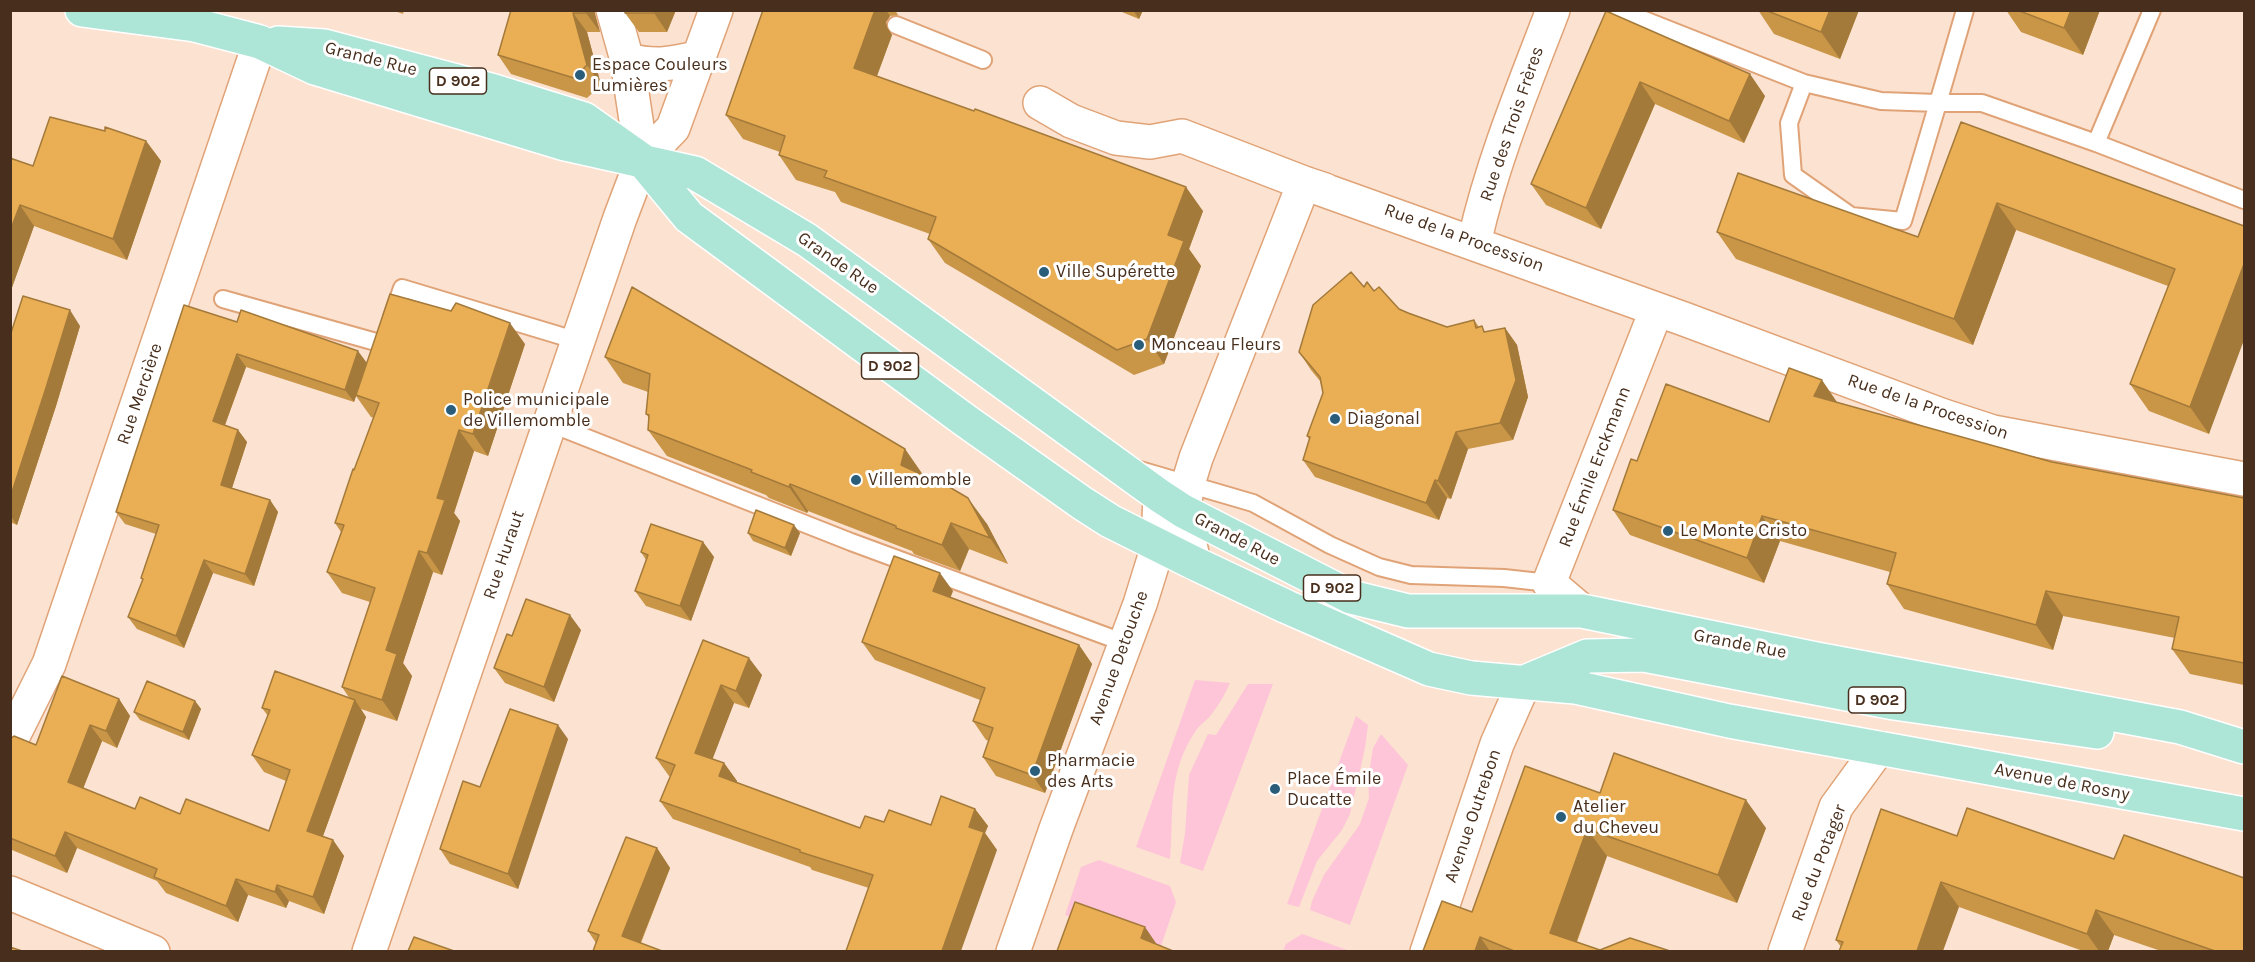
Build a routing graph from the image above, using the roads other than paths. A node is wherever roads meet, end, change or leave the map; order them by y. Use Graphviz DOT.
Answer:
graph roads {
  1 [pos="82,10"];
  2 [pos="613,10"];
  3 [pos="716,10"];
  4 [pos="1553,10"];
  5 [pos="1619,10"];
  6 [pos="1965,10"];
  7 [pos="2152,10"];
  8 [pos="896,25"];
  9 [pos="260,42"];
  10 [pos="700,57"];
  11 [pos="627,60"];
  12 [pos="983,60"];
  13 [pos="1804,83"];
  14 [pos="1040,103"];
  15 [pos="1938,103"];
  16 [pos="2096,143"];
  17 [pos="642,160"];
  18 [pos="1304,183"];
  19 [pos="2244,200"];
  20 [pos="1475,239"];
  21 [pos="223,298"];
  22 [pos="1656,311"];
  23 [pos="578,341"];
  24 [pos="549,423"];
  25 [pos="2244,476"];
  26 [pos="1177,497"];
  27 [pos="1158,546"];
  28 [pos="1194,563"];
  29 [pos="1549,583"];
  30 [pos="1582,611"];
  31 [pos="1125,643"];
  32 [pos="1524,683"];
  33 [pos="10,742"];
  34 [pos="2240,746"];
  35 [pos="1879,748"];
  36 [pos="2244,814"];
  37 [pos="10,893"];
  38 [pos="153,951"];
  39 [pos="369,951"];
  40 [pos="1013,951"];
  41 [pos="1427,951"];
  42 [pos="1785,951"];
  1 -- 9 [label="main road, Grande Rue / D 902"];
  2 -- 11 [label="street"];
  3 -- 10 [label="street"];
  4 -- 20 [label="street, Rue des Trois Frères"];
  5 -- 13 [label="lane"];
  6 -- 15 [label="lane"];
  7 -- 16 [label="lane"];
  8 -- 12 [label="lane"];
  9 -- 17 [label="main road, Grande Rue / D 902"];
  9 -- 33 [label="street, Rue Mercière"];
  10 -- 11 [label="street"];
  10 -- 17 [label="street"];
  11 -- 17 [label="street"];
  13 -- 15 [label="lane"];
  13 -- 15 [label="lane"];
  14 -- 18 [label="street, Rue de la Procession"];
  15 -- 16 [label="lane"];
  16 -- 19 [label="lane"];
  17 -- 23 [label="street, Rue Huraut"];
  17 -- 26 [label="main road, Grande Rue / D 902"];
  17 -- 27 [label="main road, Grande Rue / D 902"];
  18 -- 20 [label="street, Rue de la Procession"];
  18 -- 22 [label="street, Rue de la Procession"];
  18 -- 26 [label="street"];
  20 -- 22 [label="street, Rue de la Procession"];
  21 -- 23 [label="lane"];
  22 -- 25 [label="street, Rue de la Procession"];
  22 -- 29 [label="street, Rue Émile Erckmann"];
  23 -- 24 [label="street, Rue Huraut"];
  24 -- 31 [label="lane"];
  24 -- 39 [label="street, Rue Huraut"];
  26 -- 27 [label="street, Avenue Detouche"];
  26 -- 28 [label="street"];
  26 -- 29 [label="lane"];
  26 -- 30 [label="main road, Grande Rue / D 902"];
  27 -- 28 [label="main road, Grande Rue / D 902"];
  27 -- 31 [label="street, Avenue Detouche"];
  28 -- 32 [label="main road, Grande Rue / D 902"];
  29 -- 30 [label="street"];
  30 -- 34 [label="main road, Grande Rue / D 902"];
  31 -- 40 [label="street, Avenue Detouche"];
  32 -- 34 [label="main road, Grande Rue / D 902"];
  32 -- 35 [label="main road, Grande Rue / D 902"];
  32 -- 41 [label="street, Avenue Outrebon"];
  35 -- 36 [label="main road, Avenue de Rosny / D 902"];
  35 -- 42 [label="street, Rue du Potager"];
  37 -- 38 [label="street"];
}
